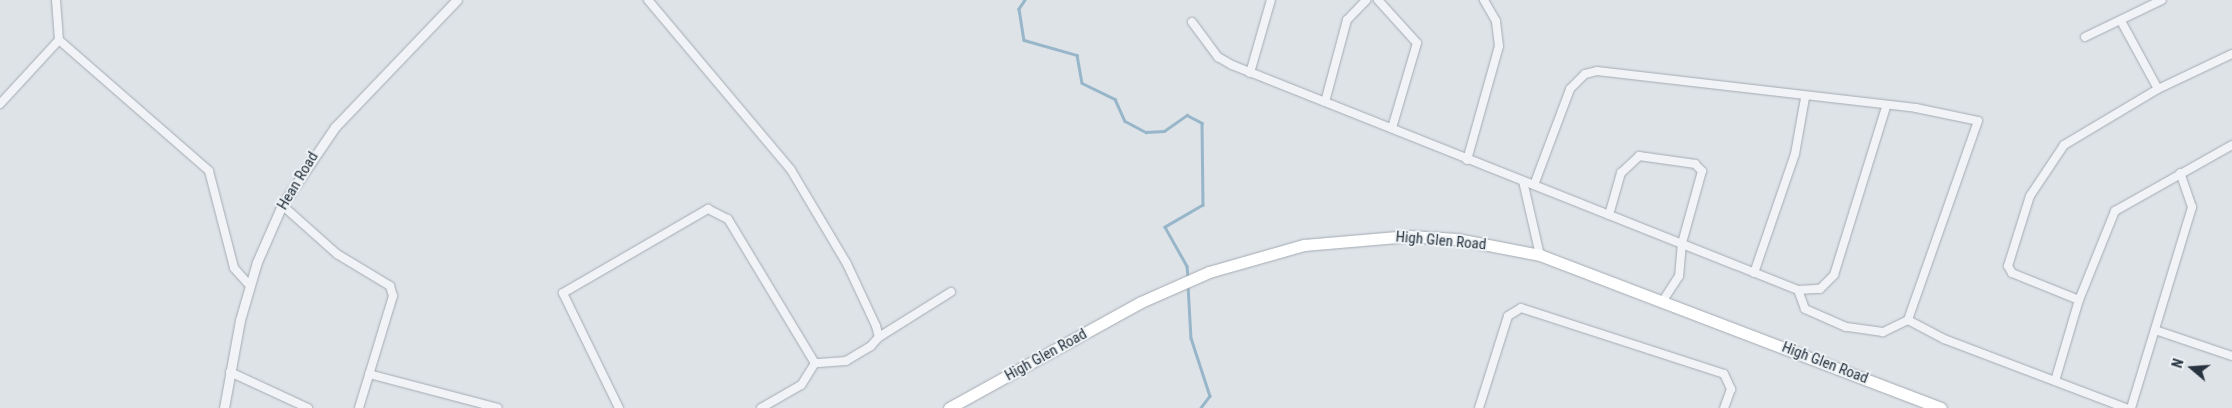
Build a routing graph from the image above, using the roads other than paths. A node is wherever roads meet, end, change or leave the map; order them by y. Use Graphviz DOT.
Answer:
graph roads {
  1 [pos="56,0"];
  2 [pos="457,0"];
  3 [pos="648,0"];
  4 [pos="1271,0"];
  5 [pos="1366,0"];
  6 [pos="1378,0"];
  7 [pos="1484,0"];
  8 [pos="2162,0"];
  9 [pos="2121,21"];
  10 [pos="1192,22"];
  11 [pos="2085,37"];
  12 [pos="59,40"];
  13 [pos="2232,54"];
  14 [pos="1250,72"];
  15 [pos="2158,89"];
  16 [pos="1805,98"];
  17 [pos="1325,102"];
  18 [pos="0,104"];
  19 [pos="1886,107"];
  20 [pos="1392,128"];
  21 [pos="2232,145"];
  22 [pos="1467,160"];
  23 [pos="2180,173"];
  24 [pos="1523,181"];
  25 [pos="1534,186"];
  26 [pos="282,204"];
  27 [pos="1609,215"];
  28 [pos="1682,243"];
  29 [pos="1540,256"];
  30 [pos="1754,272"];
  31 [pos="250,286"];
  32 [pos="1798,290"];
  33 [pos="951,292"];
  34 [pos="2079,300"];
  35 [pos="1662,302"];
  36 [pos="1908,320"];
  37 [pos="2158,331"];
  38 [pos="879,337"];
  39 [pos="2232,356"];
  40 [pos="815,363"];
  41 [pos="230,372"];
  42 [pos="370,374"];
  43 [pos="2055,381"];
  44 [pos="224,408"];
  45 [pos="308,408"];
  46 [pos="359,408"];
  47 [pos="496,408"];
  48 [pos="619,408"];
  49 [pos="761,408"];
  50 [pos="950,408"];
  51 [pos="1479,408"];
  52 [pos="1724,408"];
  53 [pos="1942,408"];
  54 [pos="2126,408"];
  55 [pos="2131,408"];
  1 -- 12 [label="street"];
  2 -- 26 [label="street, Hean Road"];
  3 -- 38 [label="street"];
  4 -- 14 [label="street"];
  5 -- 17 [label="street"];
  6 -- 20 [label="street"];
  7 -- 22 [label="street"];
  8 -- 9 [label="street"];
  9 -- 11 [label="street"];
  9 -- 15 [label="street"];
  10 -- 14 [label="street"];
  12 -- 18 [label="street"];
  12 -- 31 [label="street"];
  13 -- 15 [label="street"];
  14 -- 17 [label="street"];
  15 -- 34 [label="street"];
  16 -- 19 [label="street"];
  16 -- 25 [label="street"];
  16 -- 30 [label="street"];
  17 -- 20 [label="street"];
  19 -- 32 [label="street"];
  19 -- 36 [label="street"];
  20 -- 22 [label="street"];
  21 -- 23 [label="street"];
  22 -- 24 [label="street"];
  23 -- 34 [label="street"];
  23 -- 37 [label="street"];
  24 -- 25 [label="street"];
  24 -- 29 [label="street"];
  25 -- 27 [label="street"];
  26 -- 31 [label="street, Hean Road"];
  26 -- 42 [label="street"];
  27 -- 28 [label="street"];
  27 -- 28 [label="street"];
  28 -- 30 [label="street"];
  28 -- 35 [label="street"];
  29 -- 35 [label="main road, High Glen Road"];
  29 -- 50 [label="main road, High Glen Road"];
  30 -- 32 [label="street"];
  31 -- 41 [label="street, Hean Road"];
  32 -- 36 [label="street"];
  33 -- 38 [label="street"];
  34 -- 43 [label="street"];
  35 -- 53 [label="main road, High Glen Road"];
  36 -- 43 [label="street"];
  37 -- 39 [label="street"];
  37 -- 55 [label="street"];
  38 -- 40 [label="street"];
  40 -- 48 [label="street"];
  40 -- 49 [label="street"];
  41 -- 44 [label="street, Hean Road"];
  41 -- 45 [label="street"];
  42 -- 46 [label="street"];
  42 -- 47 [label="street"];
  43 -- 54 [label="street"];
  51 -- 52 [label="street"];
}
